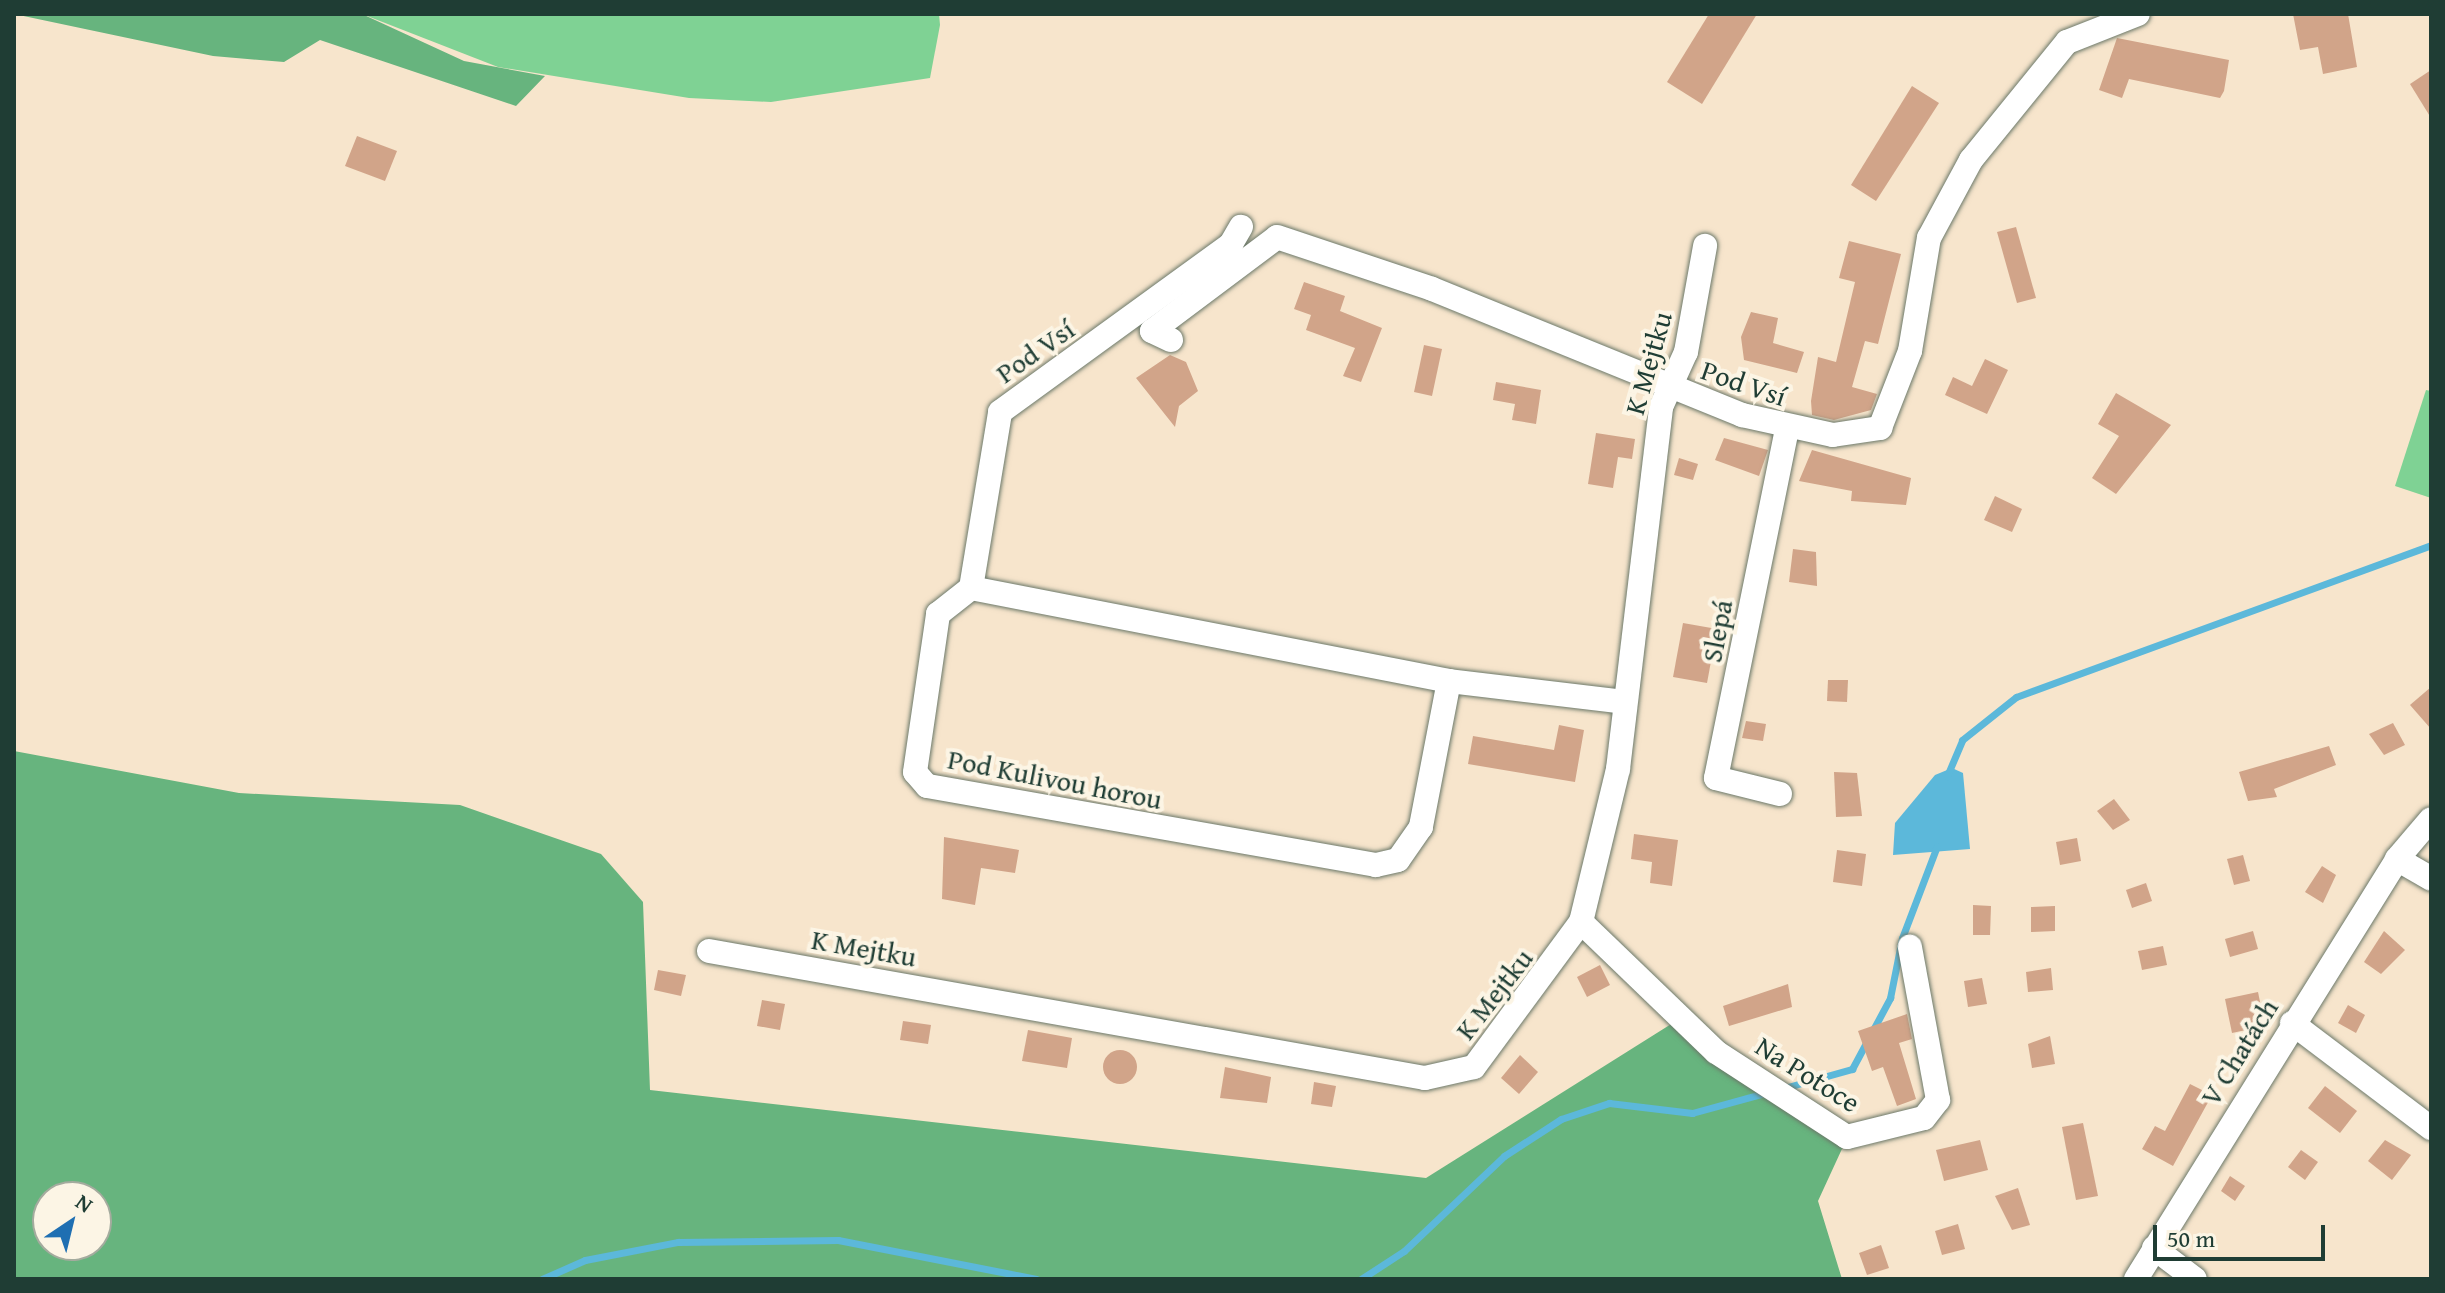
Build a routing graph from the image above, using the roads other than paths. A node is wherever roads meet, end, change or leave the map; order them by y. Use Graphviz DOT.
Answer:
graph roads {
  1 [pos="2138,14"];
  2 [pos="1241,227"];
  3 [pos="1705,246"];
  4 [pos="1171,340"];
  5 [pos="1671,390"];
  6 [pos="1787,430"];
  7 [pos="971,588"];
  8 [pos="1449,681"];
  9 [pos="1625,702"];
  10 [pos="1780,794"];
  11 [pos="2431,819"];
  12 [pos="2397,859"];
  13 [pos="2431,879"];
  14 [pos="1581,922"];
  15 [pos="1910,947"];
  16 [pos="709,951"];
  17 [pos="2292,1023"];
  18 [pos="2431,1128"];
  19 [pos="2154,1248"];
  20 [pos="2136,1279"];
  21 [pos="2195,1279"];
  1 -- 6 [label="street, Pod Vsí"];
  2 -- 7 [label="street, Pod Vsí"];
  3 -- 5 [label="street, K Mejtku"];
  4 -- 5 [label="street, Pod Vsí"];
  5 -- 6 [label="street, Pod Vsí"];
  5 -- 9 [label="street, K Mejtku"];
  6 -- 10 [label="street, Slepá"];
  7 -- 8 [label="street"];
  7 -- 8 [label="street, Pod Kulivou horou"];
  8 -- 9 [label="street"];
  9 -- 14 [label="street, K Mejtku"];
  11 -- 12 [label="street, V Chatách"];
  12 -- 13 [label="street"];
  12 -- 17 [label="street, V Chatách"];
  14 -- 15 [label="street, Na Potoce"];
  14 -- 16 [label="street, K Mejtku"];
  17 -- 18 [label="street"];
  17 -- 19 [label="street, V Chatách"];
  19 -- 20 [label="street, V Chatách"];
  19 -- 21 [label="street"];
}
